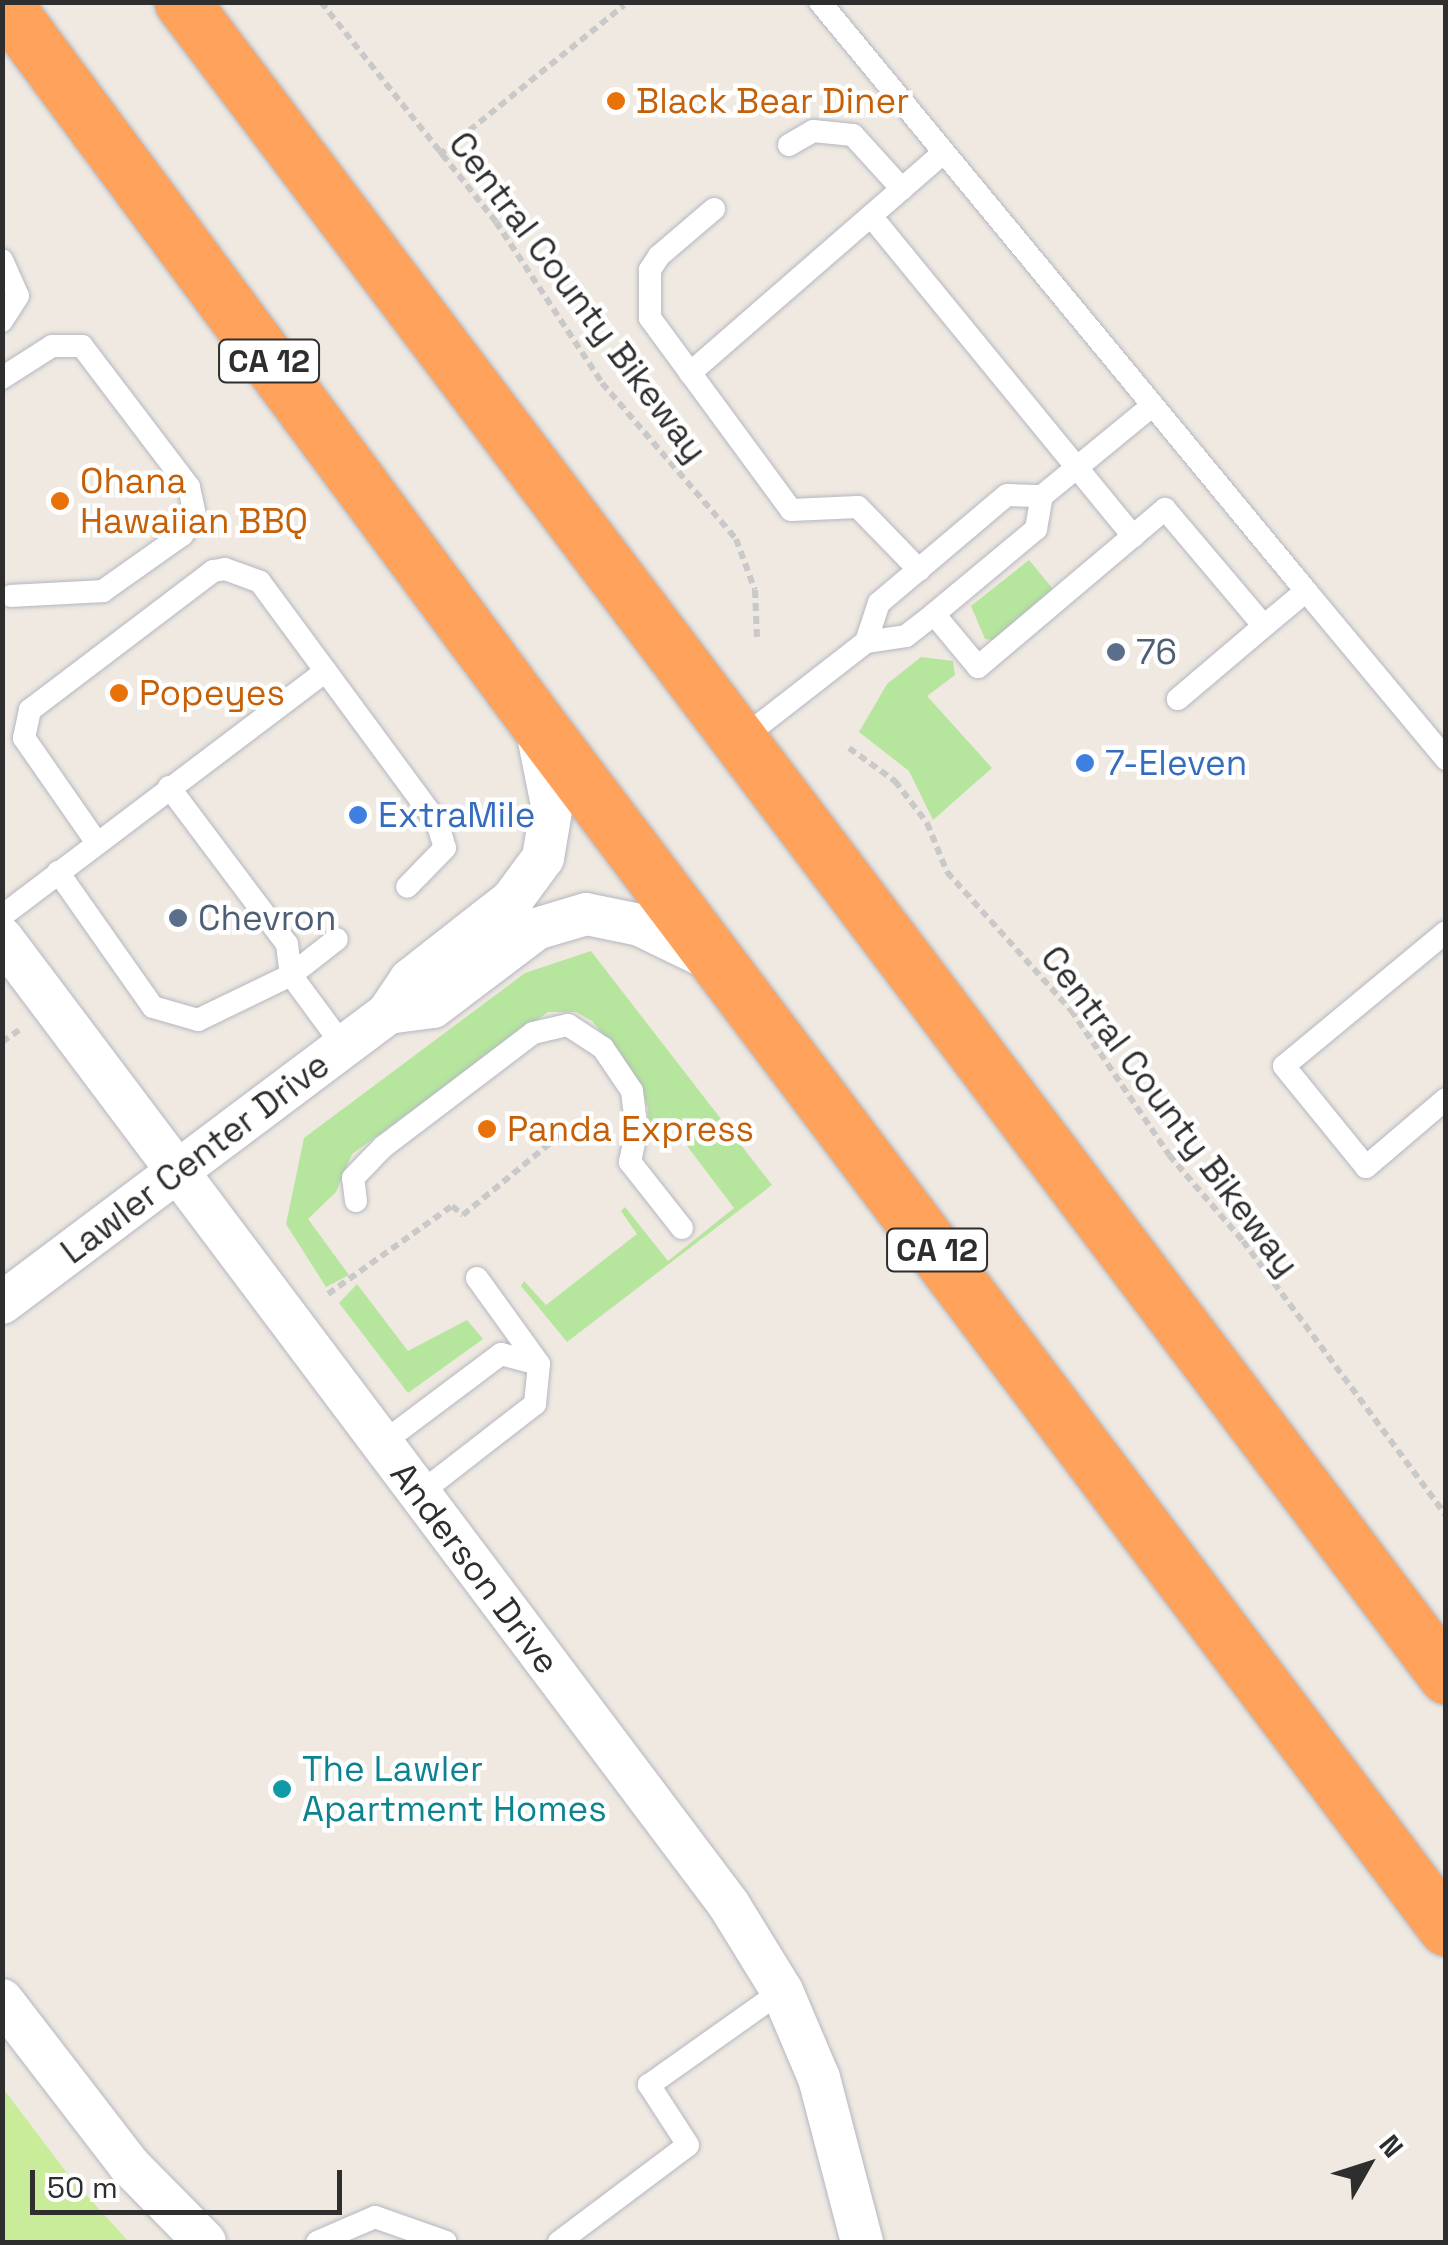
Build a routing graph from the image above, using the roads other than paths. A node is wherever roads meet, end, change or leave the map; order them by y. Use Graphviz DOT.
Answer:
graph roads {
  1 [pos="4,2"];
  2 [pos="182,2"];
  3 [pos="820,2"];
  4 [pos="790,146"];
  5 [pos="944,153"];
  6 [pos="902,189"];
  7 [pos="714,209"];
  8 [pos="871,216"];
  9 [pos="2,260"];
  10 [pos="2,321"];
  11 [pos="690,373"];
  12 [pos="2,378"];
  13 [pos="1152,406"];
  14 [pos="1076,468"];
  15 [pos="1042,496"];
  16 [pos="1133,536"];
  17 [pos="919,570"];
  18 [pos="1306,591"];
  19 [pos="5,594"];
  20 [pos="934,614"];
  21 [pos="1264,626"];
  22 [pos="866,642"];
  23 [pos="326,671"];
  24 [pos="1178,699"];
  25 [pos="534,720"];
  26 [pos="740,740"];
  27 [pos="1446,759"];
  28 [pos="170,787"];
  29 [pos="97,843"];
  30 [pos="58,872"];
  31 [pos="407,887"];
  32 [pos="2,916"];
  33 [pos="1446,932"];
  34 [pos="2,938"];
  35 [pos="337,939"];
  36 [pos="723,965"];
  37 [pos="291,975"];
  38 [pos="388,1014"];
  39 [pos="344,1047"];
  40 [pos="1446,1099"];
  41 [pos="176,1170"];
  42 [pos="356,1201"];
  43 [pos="682,1228"];
  44 [pos="477,1278"];
  45 [pos="2,1303"];
  46 [pos="539,1364"];
  47 [pos="381,1444"];
  48 [pos="419,1494"];
  49 [pos="1446,1676"];
  50 [pos="1446,1928"];
  51 [pos="782,1990"];
  52 [pos="2,2000"];
  53 [pos="205,2242"];
  54 [pos="317,2242"];
  55 [pos="446,2242"];
  56 [pos="559,2242"];
  57 [pos="862,2242"];
  1 -- 25 [label="highway, CA 12"];
  2 -- 26 [label="highway"];
  3 -- 5 [label="lane"];
  4 -- 6 [label="lane"];
  5 -- 6 [label="lane"];
  5 -- 13 [label="lane"];
  6 -- 8 [label="lane"];
  7 -- 11 [label="lane"];
  8 -- 11 [label="lane"];
  8 -- 14 [label="lane"];
  9 -- 10 [label="lane"];
  11 -- 17 [label="lane"];
  12 -- 19 [label="lane"];
  13 -- 14 [label="lane"];
  13 -- 18 [label="lane"];
  14 -- 15 [label="lane"];
  14 -- 16 [label="lane"];
  15 -- 17 [label="lane"];
  15 -- 20 [label="lane"];
  16 -- 20 [label="lane"];
  16 -- 21 [label="lane"];
  17 -- 22 [label="lane"];
  18 -- 21 [label="lane"];
  18 -- 27 [label="lane"];
  20 -- 22 [label="lane"];
  21 -- 24 [label="lane"];
  22 -- 26 [label="lane"];
  23 -- 28 [label="lane"];
  23 -- 29 [label="lane"];
  23 -- 31 [label="lane"];
  25 -- 36 [label="highway, CA 12"];
  25 -- 38 [label="street, Lawler Center Drive"];
  26 -- 49 [label="highway"];
  28 -- 29 [label="lane"];
  28 -- 37 [label="lane"];
  29 -- 30 [label="lane"];
  30 -- 32 [label="lane"];
  30 -- 37 [label="lane"];
  33 -- 40 [label="lane"];
  34 -- 41 [label="street, Anderson Drive"];
  35 -- 37 [label="lane"];
  36 -- 38 [label="street, Lawler Center Drive"];
  36 -- 50 [label="highway, CA 12"];
  37 -- 39 [label="lane"];
  38 -- 39 [label="street, Lawler Center Drive"];
  39 -- 41 [label="street, Lawler Center Drive"];
  41 -- 45 [label="street, Lawler Center Drive"];
  41 -- 47 [label="street, Anderson Drive"];
  42 -- 43 [label="lane"];
  44 -- 46 [label="lane"];
  46 -- 47 [label="lane"];
  46 -- 48 [label="lane"];
  47 -- 48 [label="street, Anderson Drive"];
  48 -- 51 [label="street, Anderson Drive"];
  51 -- 56 [label="lane"];
  51 -- 57 [label="street, Anderson Drive"];
  52 -- 53 [label="street"];
  54 -- 55 [label="lane"];
}
